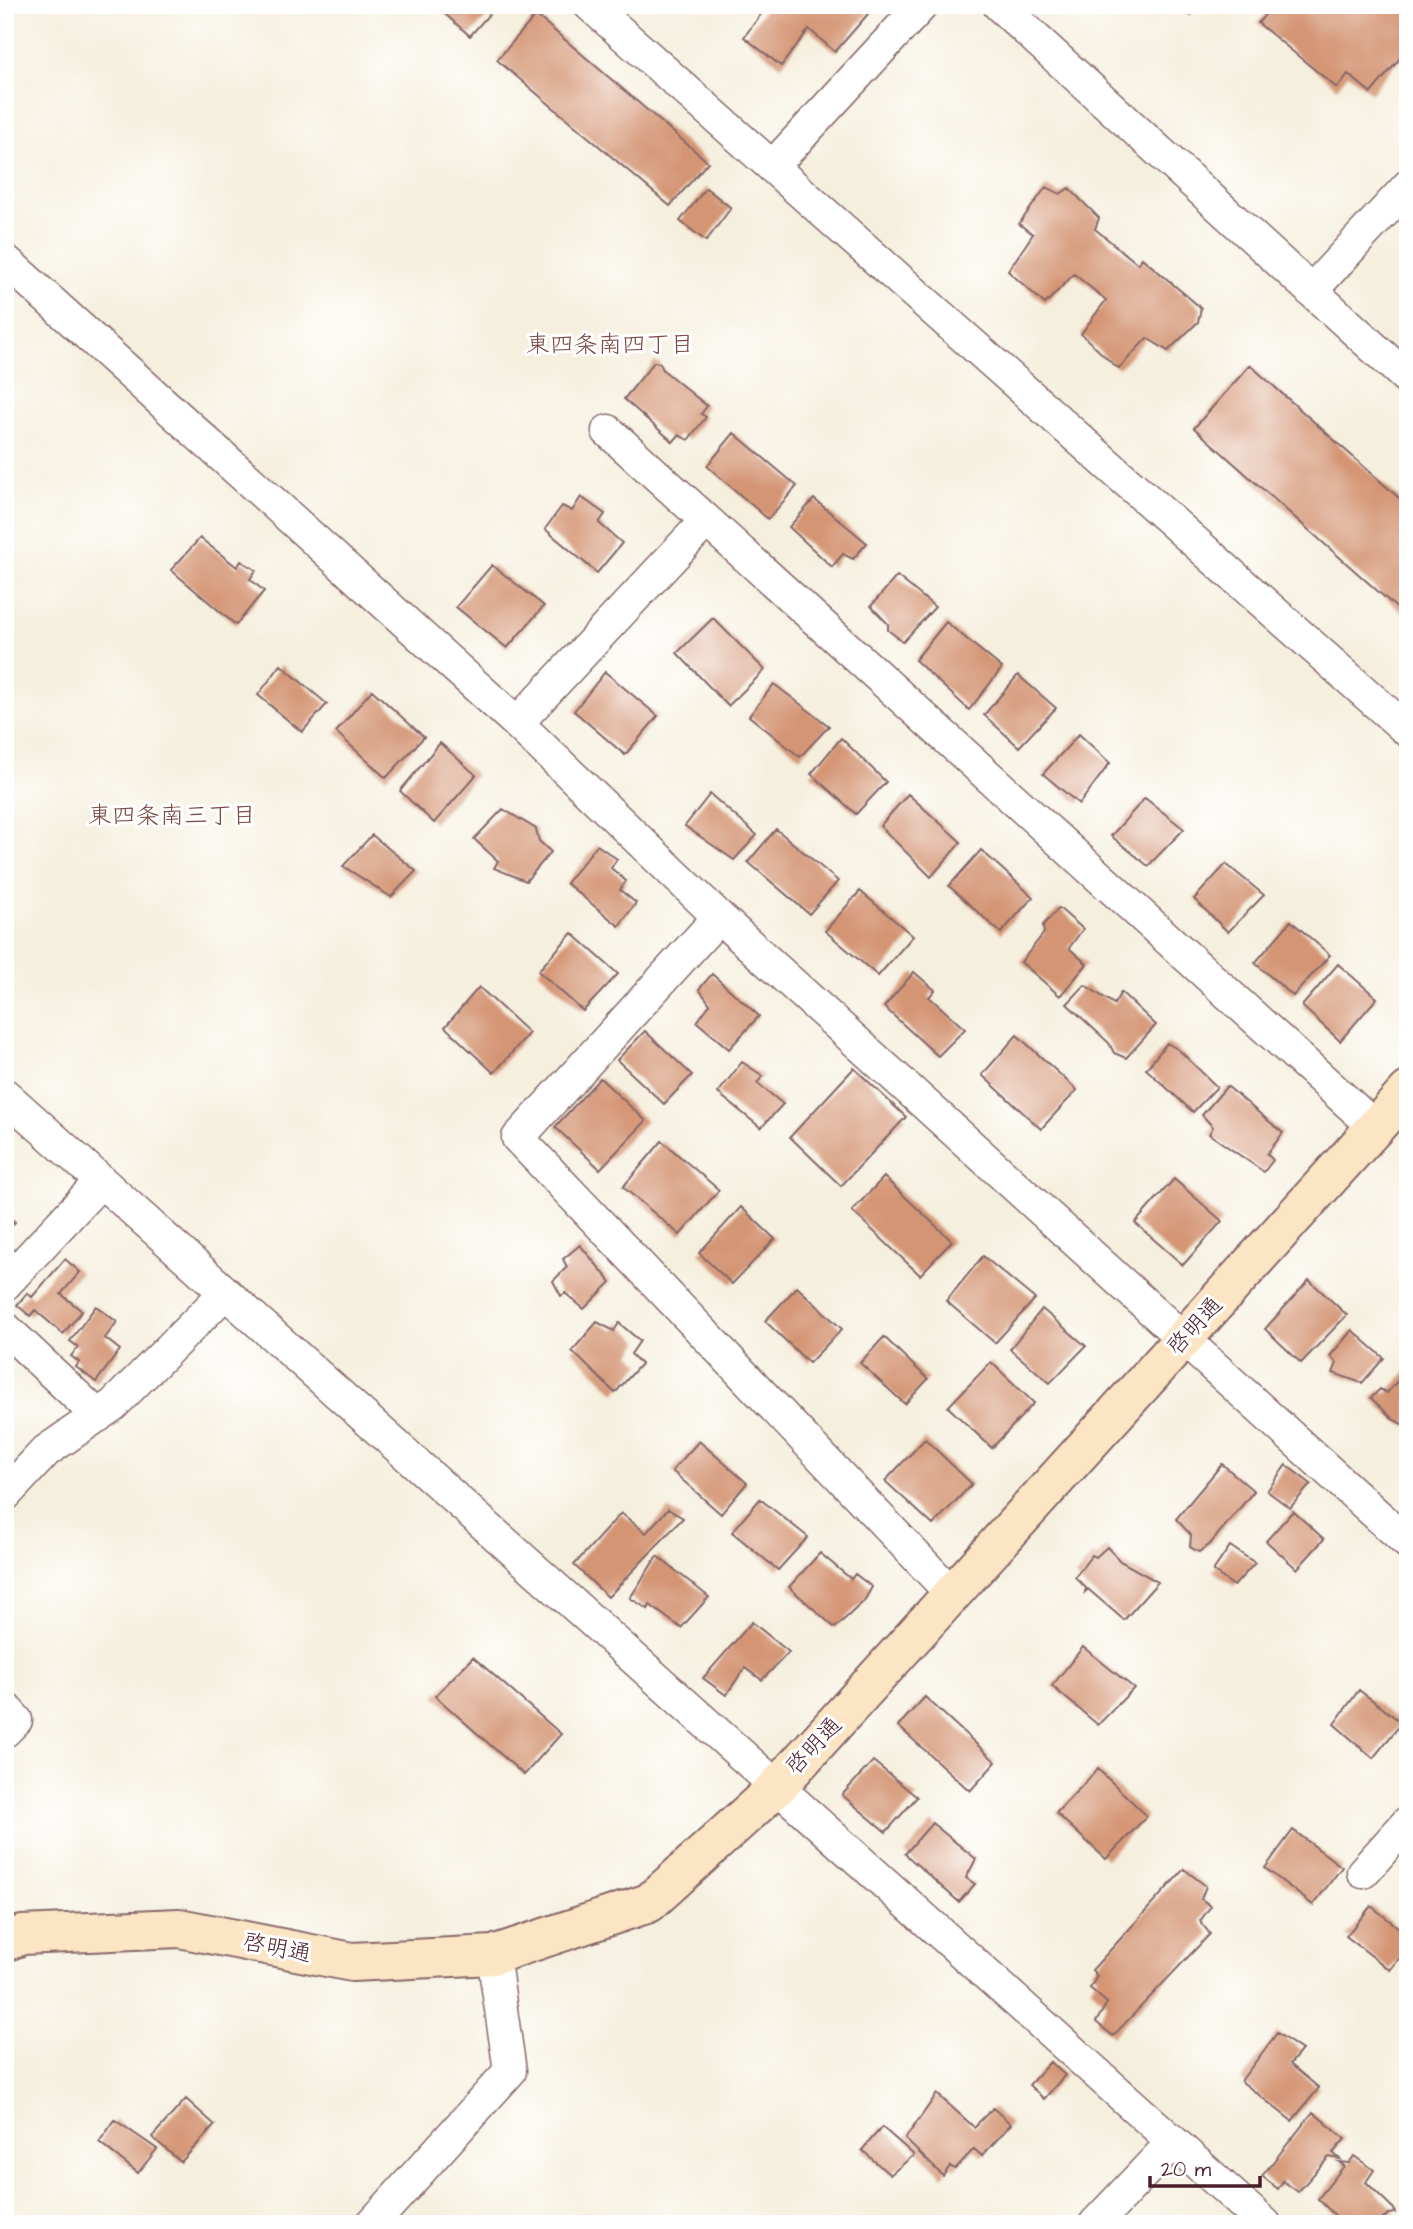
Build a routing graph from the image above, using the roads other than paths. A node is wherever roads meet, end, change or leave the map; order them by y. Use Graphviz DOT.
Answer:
graph roads {
  1 [pos="590,5"];
  2 [pos="922,5"];
  3 [pos="999,5"];
  4 [pos="772,167"];
  5 [pos="1408,186"];
  6 [pos="5,260"];
  7 [pos="1311,290"];
  8 [pos="1408,379"];
  9 [pos="608,431"];
  10 [pos="705,522"];
  11 [pos="517,723"];
  12 [pos="1408,732"];
  13 [pos="719,917"];
  14 [pos="5,1095"];
  15 [pos="1406,1097"];
  16 [pos="1376,1128"];
  17 [pos="101,1181"];
  18 [pos="5,1284"];
  19 [pos="225,1293"];
  20 [pos="5,1328"];
  21 [pos="1184,1338"];
  22 [pos="98,1416"];
  23 [pos="5,1495"];
  24 [pos="1408,1543"];
  25 [pos="953,1595"];
  26 [pos="5,1708"];
  27 [pos="5,1731"];
  28 [pos="776,1787"];
  29 [pos="1408,1822"];
  30 [pos="1363,1872"];
  31 [pos="5,1942"];
  32 [pos="493,1955"];
  33 [pos="1172,2142"];
  34 [pos="372,2224"];
  35 [pos="1096,2224"];
  36 [pos="1265,2224"];
  1 -- 4 [label="street"];
  2 -- 4 [label="street"];
  3 -- 7 [label="street"];
  4 -- 12 [label="street"];
  5 -- 7 [label="street"];
  6 -- 11 [label="street"];
  7 -- 8 [label="street"];
  9 -- 10 [label="street"];
  10 -- 11 [label="street"];
  10 -- 16 [label="street"];
  11 -- 13 [label="street"];
  13 -- 21 [label="street"];
  13 -- 25 [label="street"];
  14 -- 17 [label="street"];
  15 -- 16 [label="street, 啓明通"];
  16 -- 21 [label="street, 啓明通"];
  17 -- 18 [label="street"];
  17 -- 19 [label="street"];
  19 -- 22 [label="street"];
  19 -- 28 [label="street"];
  20 -- 22 [label="street"];
  21 -- 24 [label="street"];
  21 -- 25 [label="street, 啓明通"];
  22 -- 23 [label="street"];
  25 -- 28 [label="street, 啓明通"];
  26 -- 27 [label="street"];
  28 -- 32 [label="street, 啓明通"];
  28 -- 33 [label="street"];
  29 -- 30 [label="street"];
  31 -- 32 [label="street, 啓明通"];
  32 -- 34 [label="street"];
  33 -- 35 [label="street"];
  33 -- 36 [label="street"];
}
